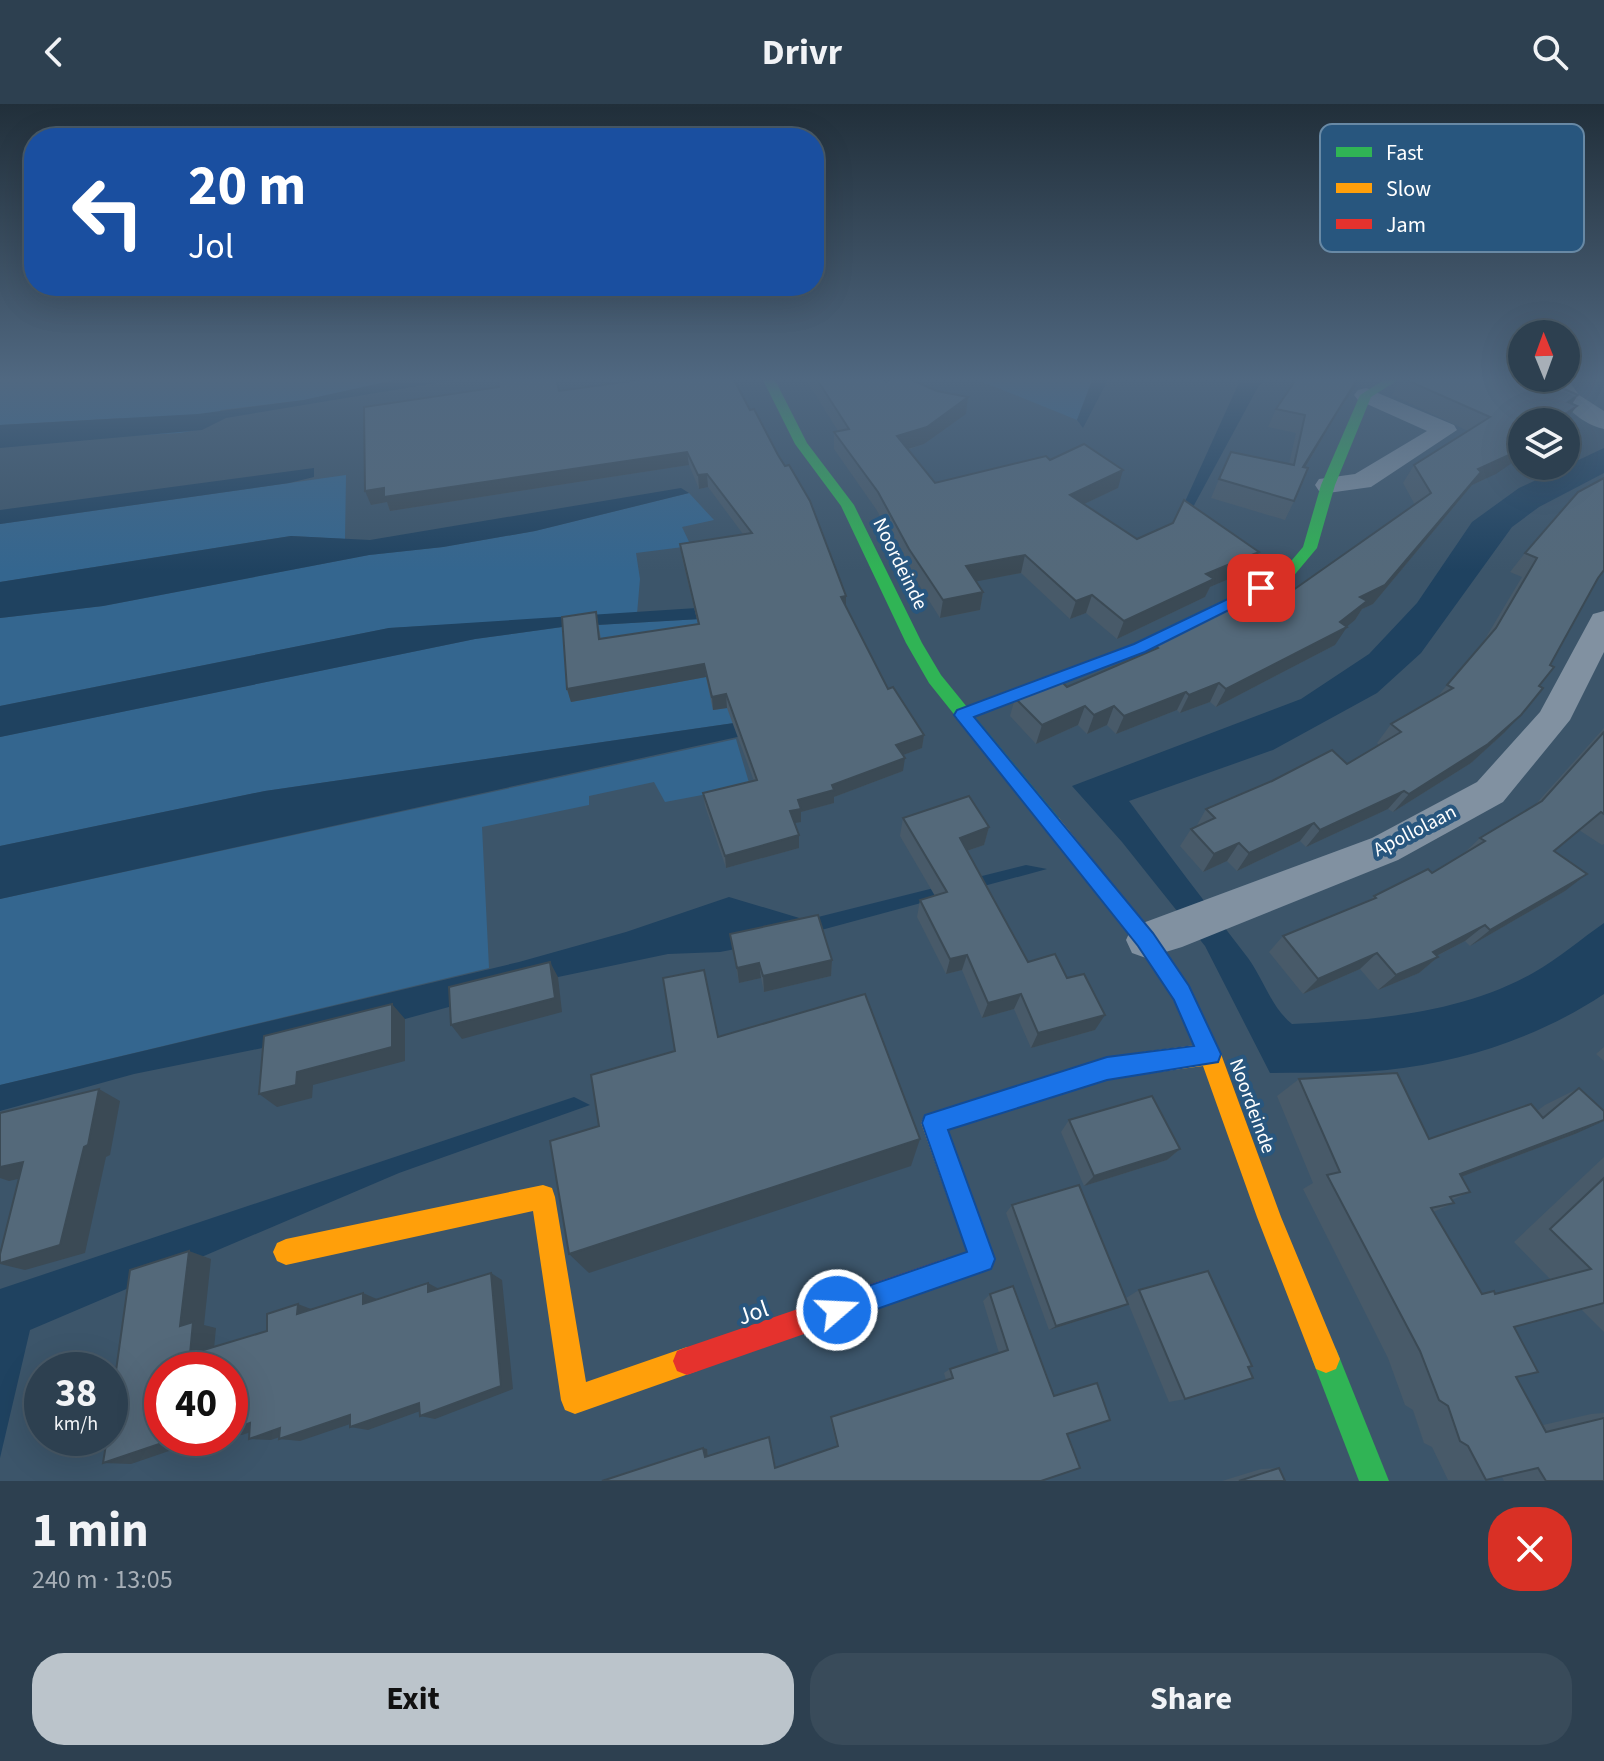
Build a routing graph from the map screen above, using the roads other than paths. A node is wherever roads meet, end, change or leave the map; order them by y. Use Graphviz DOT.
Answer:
graph roads {
  1 [pos="800,442"];
  2 [pos="1346,442"];
  3 [pos="1425,442"];
  4 [pos="1328,485"];
  5 [pos="1604,621"];
  6 [pos="963,715"];
  7 [pos="1164,934"];
  8 [pos="1210,1054"];
  9 [pos="286,1252"];
  10 [pos="1374,1481"];
  1 -- 6 [label="street, Noordeinde"];
  2 -- 4 [label="street"];
  3 -- 4 [label="street"];
  4 -- 6 [label="street"];
  5 -- 7 [label="street, Apollolaan"];
  6 -- 7 [label="street, Noordeinde"];
  7 -- 8 [label="street, Noordeinde"];
  8 -- 9 [label="street, Jol"];
  8 -- 10 [label="street, Noordeinde"];
}
